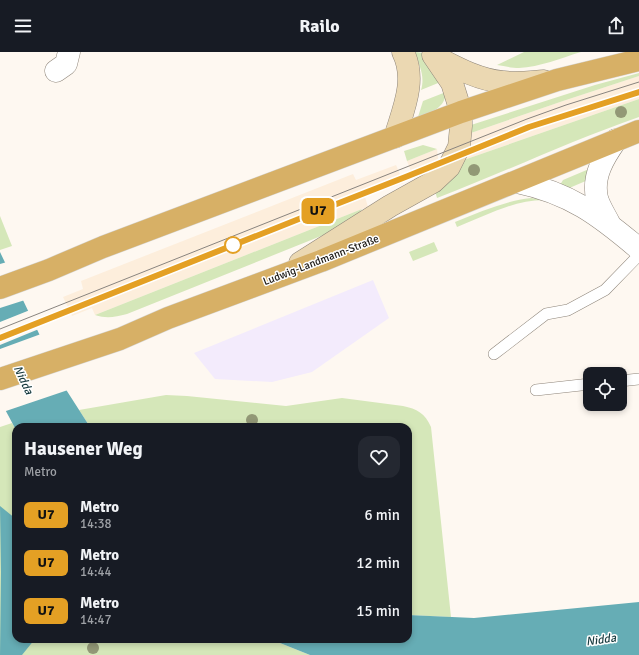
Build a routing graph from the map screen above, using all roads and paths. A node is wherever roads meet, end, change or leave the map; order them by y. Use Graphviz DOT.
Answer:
graph roads {
  1 [pos="69,52"];
  2 [pos="403,52"];
  3 [pos="431,54"];
  4 [pos="639,60"];
  5 [pos="56,71"];
  6 [pos="557,80"];
  7 [pos="461,112"];
  8 [pos="639,132"];
  9 [pos="395,137"];
  10 [pos="616,140"];
  11 [pos="517,182"];
  12 [pos="609,223"];
  13 [pos="639,249"];
  14 [pos="639,255"];
  15 [pos="279,277"];
  16 [pos="0,288"];
  17 [pos="494,354"];
  18 [pos="0,379"];
  19 [pos="639,379"];
  20 [pos="627,380"];
  21 [pos="583,385"];
  22 [pos="536,390"];
  1 -- 5 [label="street"];
  2 -- 9 [label="main road"];
  3 -- 6 [label="main road"];
  3 -- 7 [label="main road"];
  4 -- 6 [label="main road"];
  6 -- 7 [label="main road"];
  7 -- 9 [label="main road"];
  7 -- 15 [label="main road"];
  8 -- 10 [label="main road, Ludwig-Landmann-Straße"];
  9 -- 16 [label="main road"];
  10 -- 11 [label="main road, Ludwig-Landmann-Straße"];
  10 -- 12 [label="street"];
  11 -- 12 [label="street"];
  11 -- 15 [label="main road, Ludwig-Landmann-Straße"];
  12 -- 13 [label="street"];
  14 -- 17 [label="lane"];
  15 -- 18 [label="main road, Ludwig-Landmann-Straße"];
  19 -- 20 [label="lane"];
  21 -- 22 [label="lane"];
}
